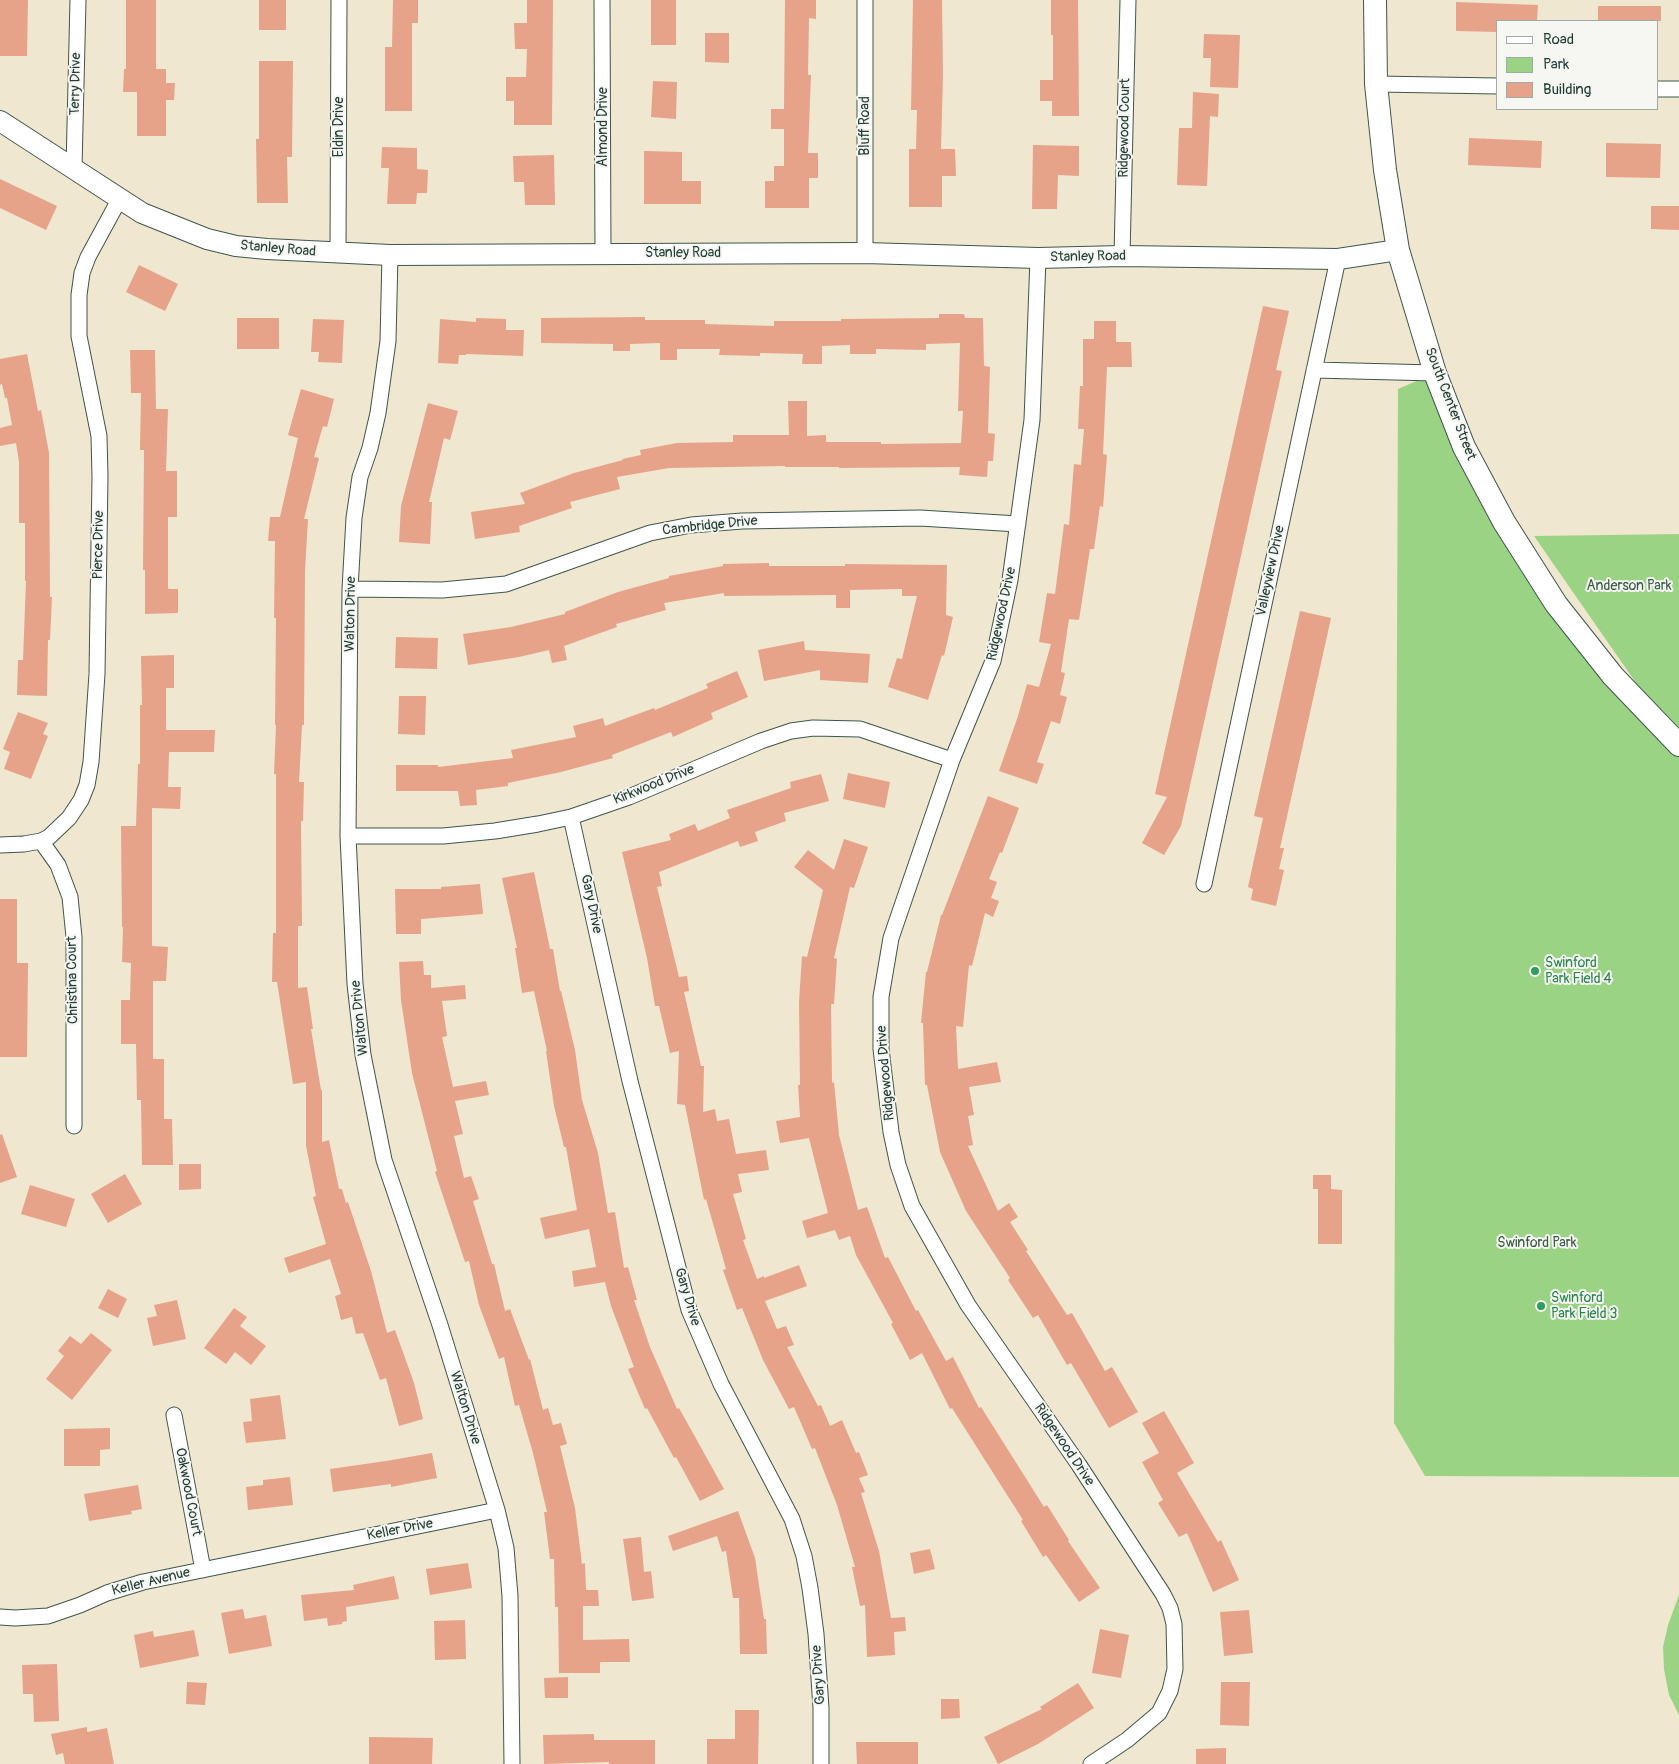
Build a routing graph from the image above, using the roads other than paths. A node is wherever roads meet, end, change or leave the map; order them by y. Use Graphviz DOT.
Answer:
graph roads {
  1 [pos="78,0"];
  2 [pos="339,0"];
  3 [pos="602,0"];
  4 [pos="865,0"];
  5 [pos="1128,0"];
  6 [pos="1375,0"];
  7 [pos="1376,84"];
  8 [pos="1496,86"];
  9 [pos="1659,89"];
  10 [pos="1679,89"];
  11 [pos="0,121"];
  12 [pos="74,168"];
  13 [pos="119,200"];
  14 [pos="1398,250"];
  15 [pos="865,253"];
  16 [pos="338,254"];
  17 [pos="603,254"];
  18 [pos="390,255"];
  19 [pos="1122,256"];
  20 [pos="1038,258"];
  21 [pos="1338,259"];
  22 [pos="1314,370"];
  23 [pos="1435,373"];
  24 [pos="1018,524"];
  25 [pos="350,589"];
  26 [pos="1679,745"];
  27 [pos="952,760"];
  28 [pos="572,817"];
  29 [pos="348,836"];
  30 [pos="41,841"];
  31 [pos="0,845"];
  32 [pos="1204,884"];
  33 [pos="74,1126"];
  34 [pos="174,1415"];
  35 [pos="497,1510"];
  36 [pos="304,1549"];
  37 [pos="203,1570"];
  38 [pos="0,1617"];
  39 [pos="512,1764"];
  40 [pos="821,1764"];
  41 [pos="1091,1764"];
  1 -- 12 [label="street, Terry Drive"];
  2 -- 16 [label="street, Eldin Drive"];
  3 -- 17 [label="street, Almond Drive"];
  4 -- 15 [label="street, Bluff Road"];
  5 -- 19 [label="street, Ridgewood Court"];
  6 -- 7 [label="main road, South Center Street"];
  7 -- 8 [label="street"];
  7 -- 14 [label="main road, South Center Street"];
  9 -- 10 [label="street"];
  11 -- 12 [label="street, Stanley Road"];
  12 -- 13 [label="street, Stanley Road"];
  13 -- 16 [label="street, Stanley Road"];
  13 -- 30 [label="street, Pierce Drive"];
  14 -- 21 [label="street, Stanley Road"];
  14 -- 23 [label="main road, South Center Street"];
  15 -- 17 [label="street, Stanley Road"];
  15 -- 20 [label="street, Stanley Road"];
  16 -- 18 [label="street, Stanley Road"];
  17 -- 18 [label="street, Stanley Road"];
  18 -- 25 [label="street, Walton Drive"];
  19 -- 20 [label="street, Stanley Road"];
  19 -- 21 [label="street, Stanley Road"];
  20 -- 24 [label="street, Ridgewood Drive"];
  21 -- 22 [label="street, Valleyview Drive"];
  22 -- 23 [label="street"];
  22 -- 32 [label="street, Valleyview Drive"];
  23 -- 26 [label="main road, South Center Street"];
  24 -- 25 [label="street, Cambridge Drive"];
  24 -- 27 [label="street, Ridgewood Drive"];
  25 -- 29 [label="street, Walton Drive"];
  27 -- 28 [label="street, Kirkwood Drive"];
  27 -- 41 [label="street, Ridgewood Drive"];
  28 -- 29 [label="street, Kirkwood Drive"];
  28 -- 40 [label="street, Gary Drive"];
  29 -- 35 [label="street, Walton Drive"];
  30 -- 31 [label="street"];
  30 -- 33 [label="street, Christina Court"];
  34 -- 37 [label="street, Oakwood Court"];
  35 -- 36 [label="street, Keller Drive"];
  35 -- 39 [label="street, Walton Drive"];
  36 -- 37 [label="street, Keller Avenue"];
  37 -- 38 [label="street, Keller Avenue"];
}
